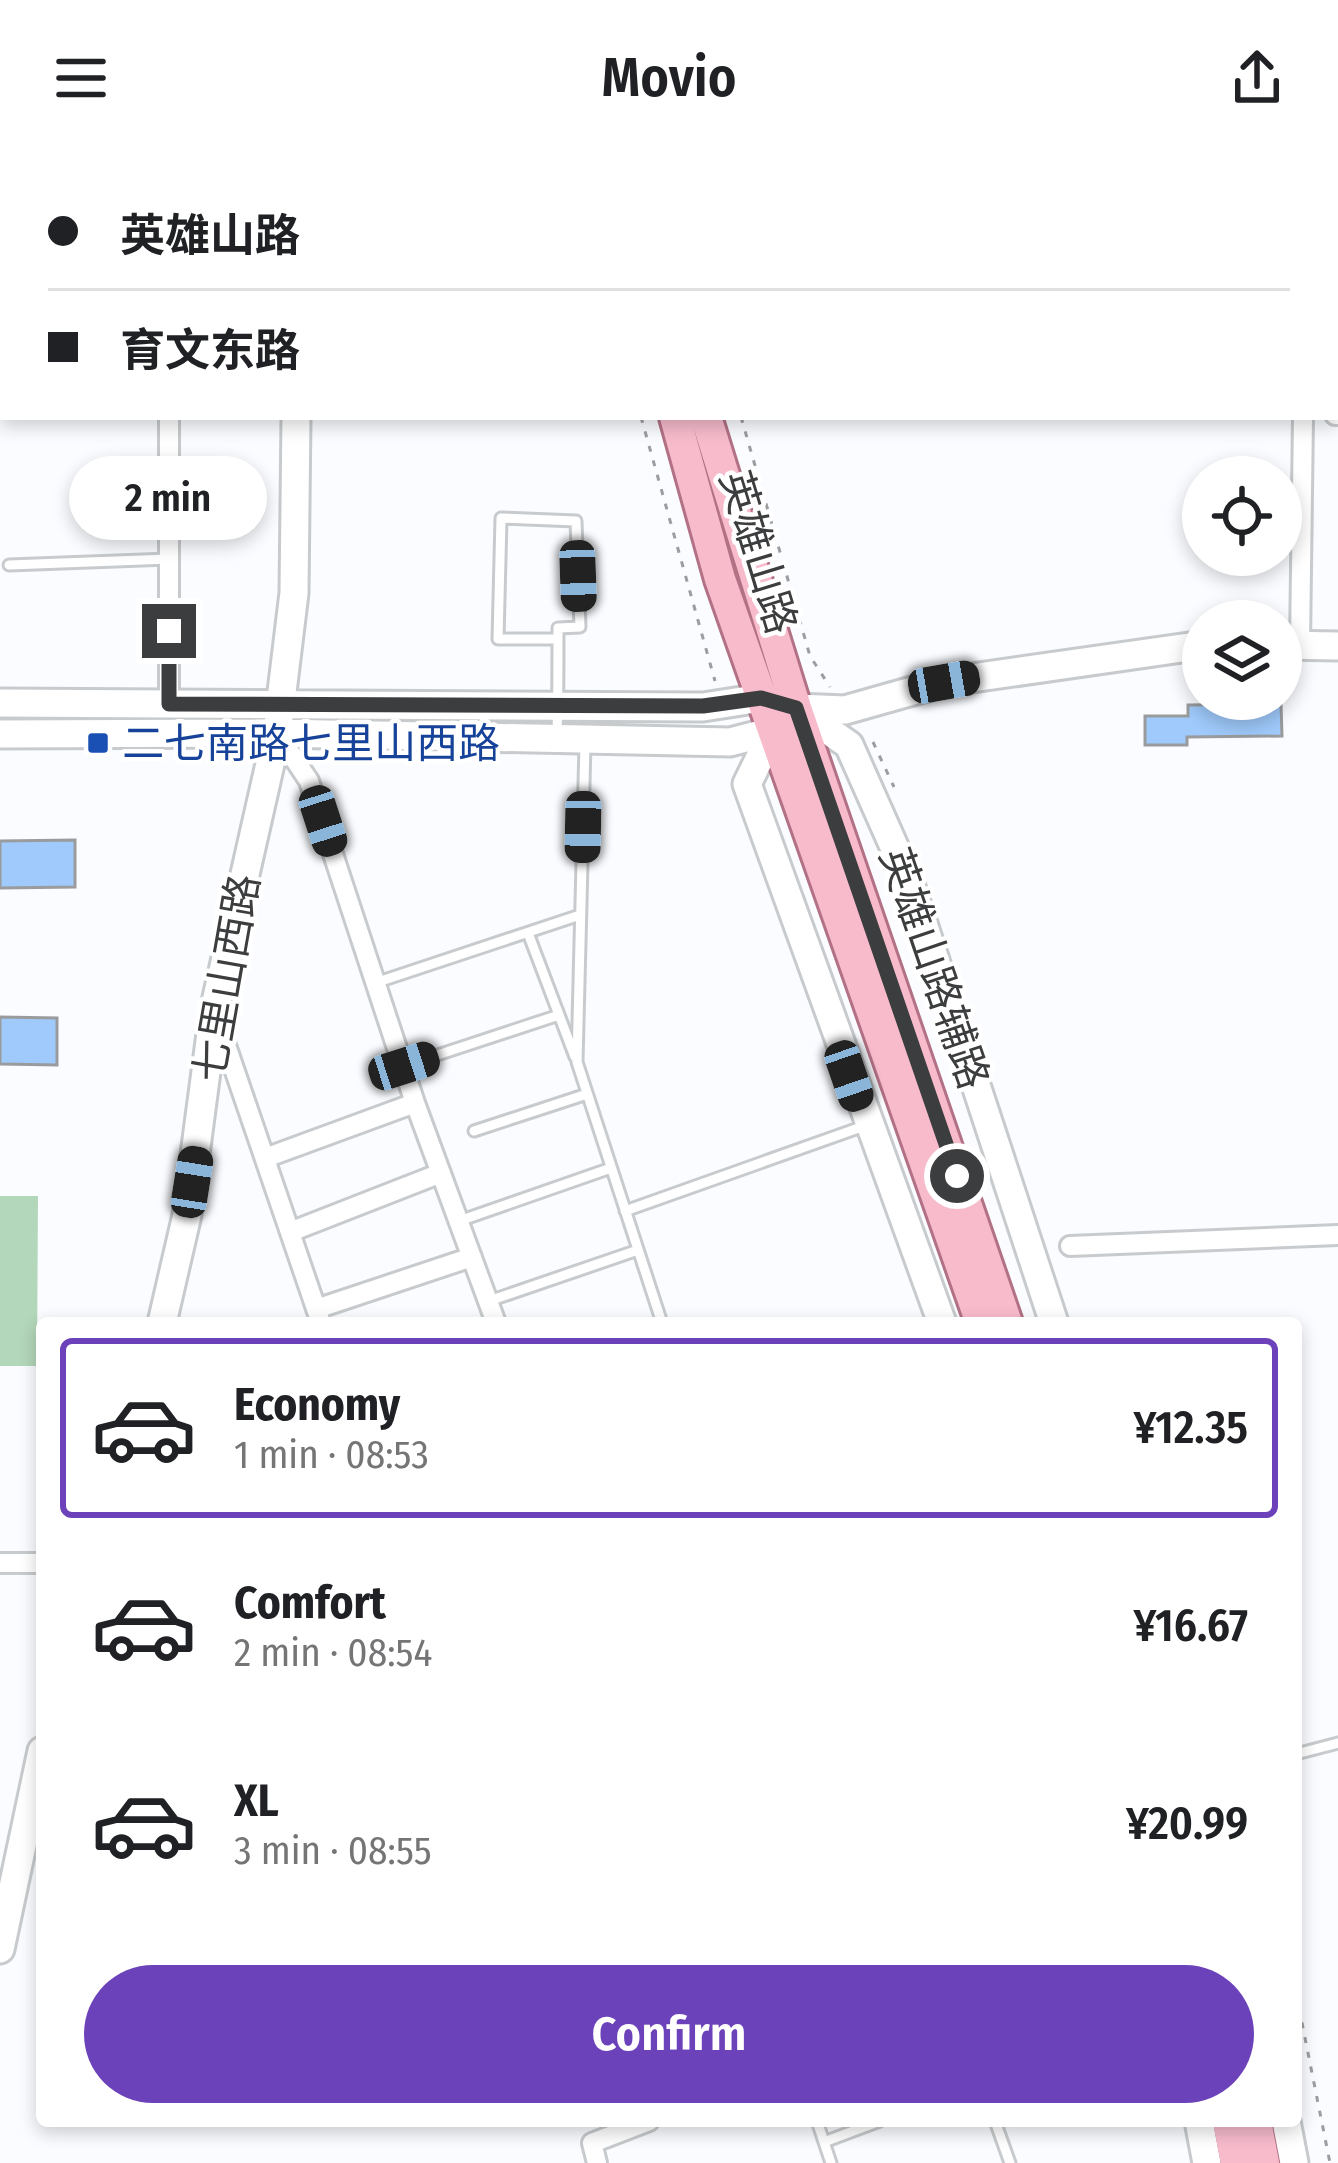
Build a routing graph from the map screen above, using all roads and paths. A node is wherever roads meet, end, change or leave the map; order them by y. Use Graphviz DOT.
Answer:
graph roads {
  1 [pos="169,420"];
  2 [pos="296,420"];
  3 [pos="676,420"];
  4 [pos="707,420"];
  5 [pos="1303,420"];
  6 [pos="169,559"];
  7 [pos="9,566"];
  8 [pos="1293,600"];
  9 [pos="558,639"];
  10 [pos="1302,645"];
  11 [pos="1338,646"];
  12 [pos="1182,648"];
  13 [pos="761,698"];
  14 [pos="0,703"];
  15 [pos="169,704"];
  16 [pos="558,704"];
  17 [pos="796,708"];
  18 [pos="279,718"];
  19 [pos="772,731"];
  20 [pos="0,734"];
  21 [pos="571,738"];
  22 [pos="580,915"];
  23 [pos="528,933"];
  24 [pos="378,982"];
  25 [pos="214,1011"];
  26 [pos="559,1015"];
  27 [pos="577,1062"];
  28 [pos="404,1066"];
  29 [pos="587,1094"];
  30 [pos="415,1103"];
  31 [pos="867,1125"];
  32 [pos="474,1131"];
  33 [pos="265,1158"];
  34 [pos="611,1168"];
  35 [pos="441,1173"];
  36 [pos="625,1210"];
  37 [pos="459,1221"];
  38 [pos="290,1232"];
  39 [pos="1338,1235"];
  40 [pos="1070,1246"];
  41 [pos="638,1250"];
  42 [pos="472,1257"];
  43 [pos="488,1301"];
  44 [pos="318,1316"];
  45 [pos="163,1317"];
  46 [pos="494,1317"];
  47 [pos="660,1317"];
  48 [pos="940,1317"];
  49 [pos="979,1317"];
  50 [pos="1005,1317"];
  51 [pos="1052,1317"];
  52 [pos="0,1563"];
  53 [pos="36,1563"];
  54 [pos="1338,1743"];
  55 [pos="1302,1752"];
  56 [pos="36,1779"];
  57 [pos="0,1949"];
  58 [pos="1302,2023"];
  59 [pos="633,2127"];
  60 [pos="819,2127"];
  61 [pos="864,2127"];
  62 [pos="997,2127"];
  63 [pos="1200,2127"];
  64 [pos="1229,2127"];
  65 [pos="1257,2127"];
  66 [pos="1287,2127"];
  67 [pos="824,2142"];
  68 [pos="1009,2160"];
  69 [pos="597,2163"];
  70 [pos="830,2163"];
  71 [pos="994,2163"];
  72 [pos="1208,2163"];
  73 [pos="1236,2163"];
  74 [pos="1264,2163"];
  75 [pos="1294,2163"];
  76 [pos="1330,2163"];
  1 -- 6 [label="street"];
  2 -- 18 [label="main road, 七里山西路"];
  3 -- 13 [label="main road, 英雄山路"];
  4 -- 17 [label="main road, 英雄山路"];
  5 -- 8 [label="street"];
  6 -- 7 [label="lane"];
  6 -- 15 [label="street"];
  9 -- 9 [label="lane"];
  9 -- 16 [label="lane"];
  10 -- 11 [label="main road"];
  12 -- 17 [label="main road"];
  13 -- 16 [label="main road"];
  13 -- 17 [label="main road"];
  13 -- 19 [label="main road, 英雄山路"];
  14 -- 15 [label="main road"];
  15 -- 18 [label="main road"];
  16 -- 18 [label="main road"];
  16 -- 21 [label="lane"];
  17 -- 19 [label="main road"];
  17 -- 50 [label="main road, 英雄山路"];
  17 -- 51 [label="main road, 英雄山路辅路"];
  18 -- 20 [label="main road"];
  18 -- 21 [label="main road"];
  18 -- 24 [label="street"];
  18 -- 25 [label="main road, 七里山西路"];
  19 -- 21 [label="main road"];
  19 -- 31 [label="main road"];
  19 -- 49 [label="main road, 英雄山路"];
  21 -- 22 [label="lane"];
  22 -- 23 [label="lane"];
  22 -- 27 [label="lane"];
  23 -- 24 [label="lane"];
  23 -- 26 [label="lane"];
  24 -- 28 [label="street"];
  25 -- 33 [label="street"];
  25 -- 45 [label="main road, 七里山西路"];
  26 -- 27 [label="lane"];
  26 -- 28 [label="lane"];
  27 -- 29 [label="lane"];
  28 -- 30 [label="street"];
  29 -- 32 [label="lane"];
  29 -- 34 [label="lane"];
  30 -- 33 [label="street"];
  30 -- 35 [label="street"];
  31 -- 36 [label="lane"];
  31 -- 48 [label="main road"];
  33 -- 38 [label="street"];
  34 -- 36 [label="lane"];
  34 -- 37 [label="lane"];
  35 -- 37 [label="street"];
  35 -- 38 [label="street"];
  36 -- 41 [label="lane"];
  37 -- 42 [label="street"];
  38 -- 44 [label="street"];
  39 -- 40 [label="street"];
  41 -- 43 [label="lane"];
  41 -- 47 [label="lane"];
  42 -- 43 [label="street"];
  42 -- 44 [label="street"];
  43 -- 46 [label="street"];
  52 -- 53 [label="street"];
  54 -- 55 [label="lane"];
  56 -- 57 [label="main road"];
  58 -- 76 [label="path"];
  59 -- 69 [label="street"];
  60 -- 67 [label="lane"];
  61 -- 67 [label="lane"];
  62 -- 68 [label="lane"];
  63 -- 72 [label="main road"];
  64 -- 73 [label="main road"];
  65 -- 74 [label="main road"];
  66 -- 75 [label="main road"];
  67 -- 70 [label="lane"];
  68 -- 71 [label="lane"];
}
